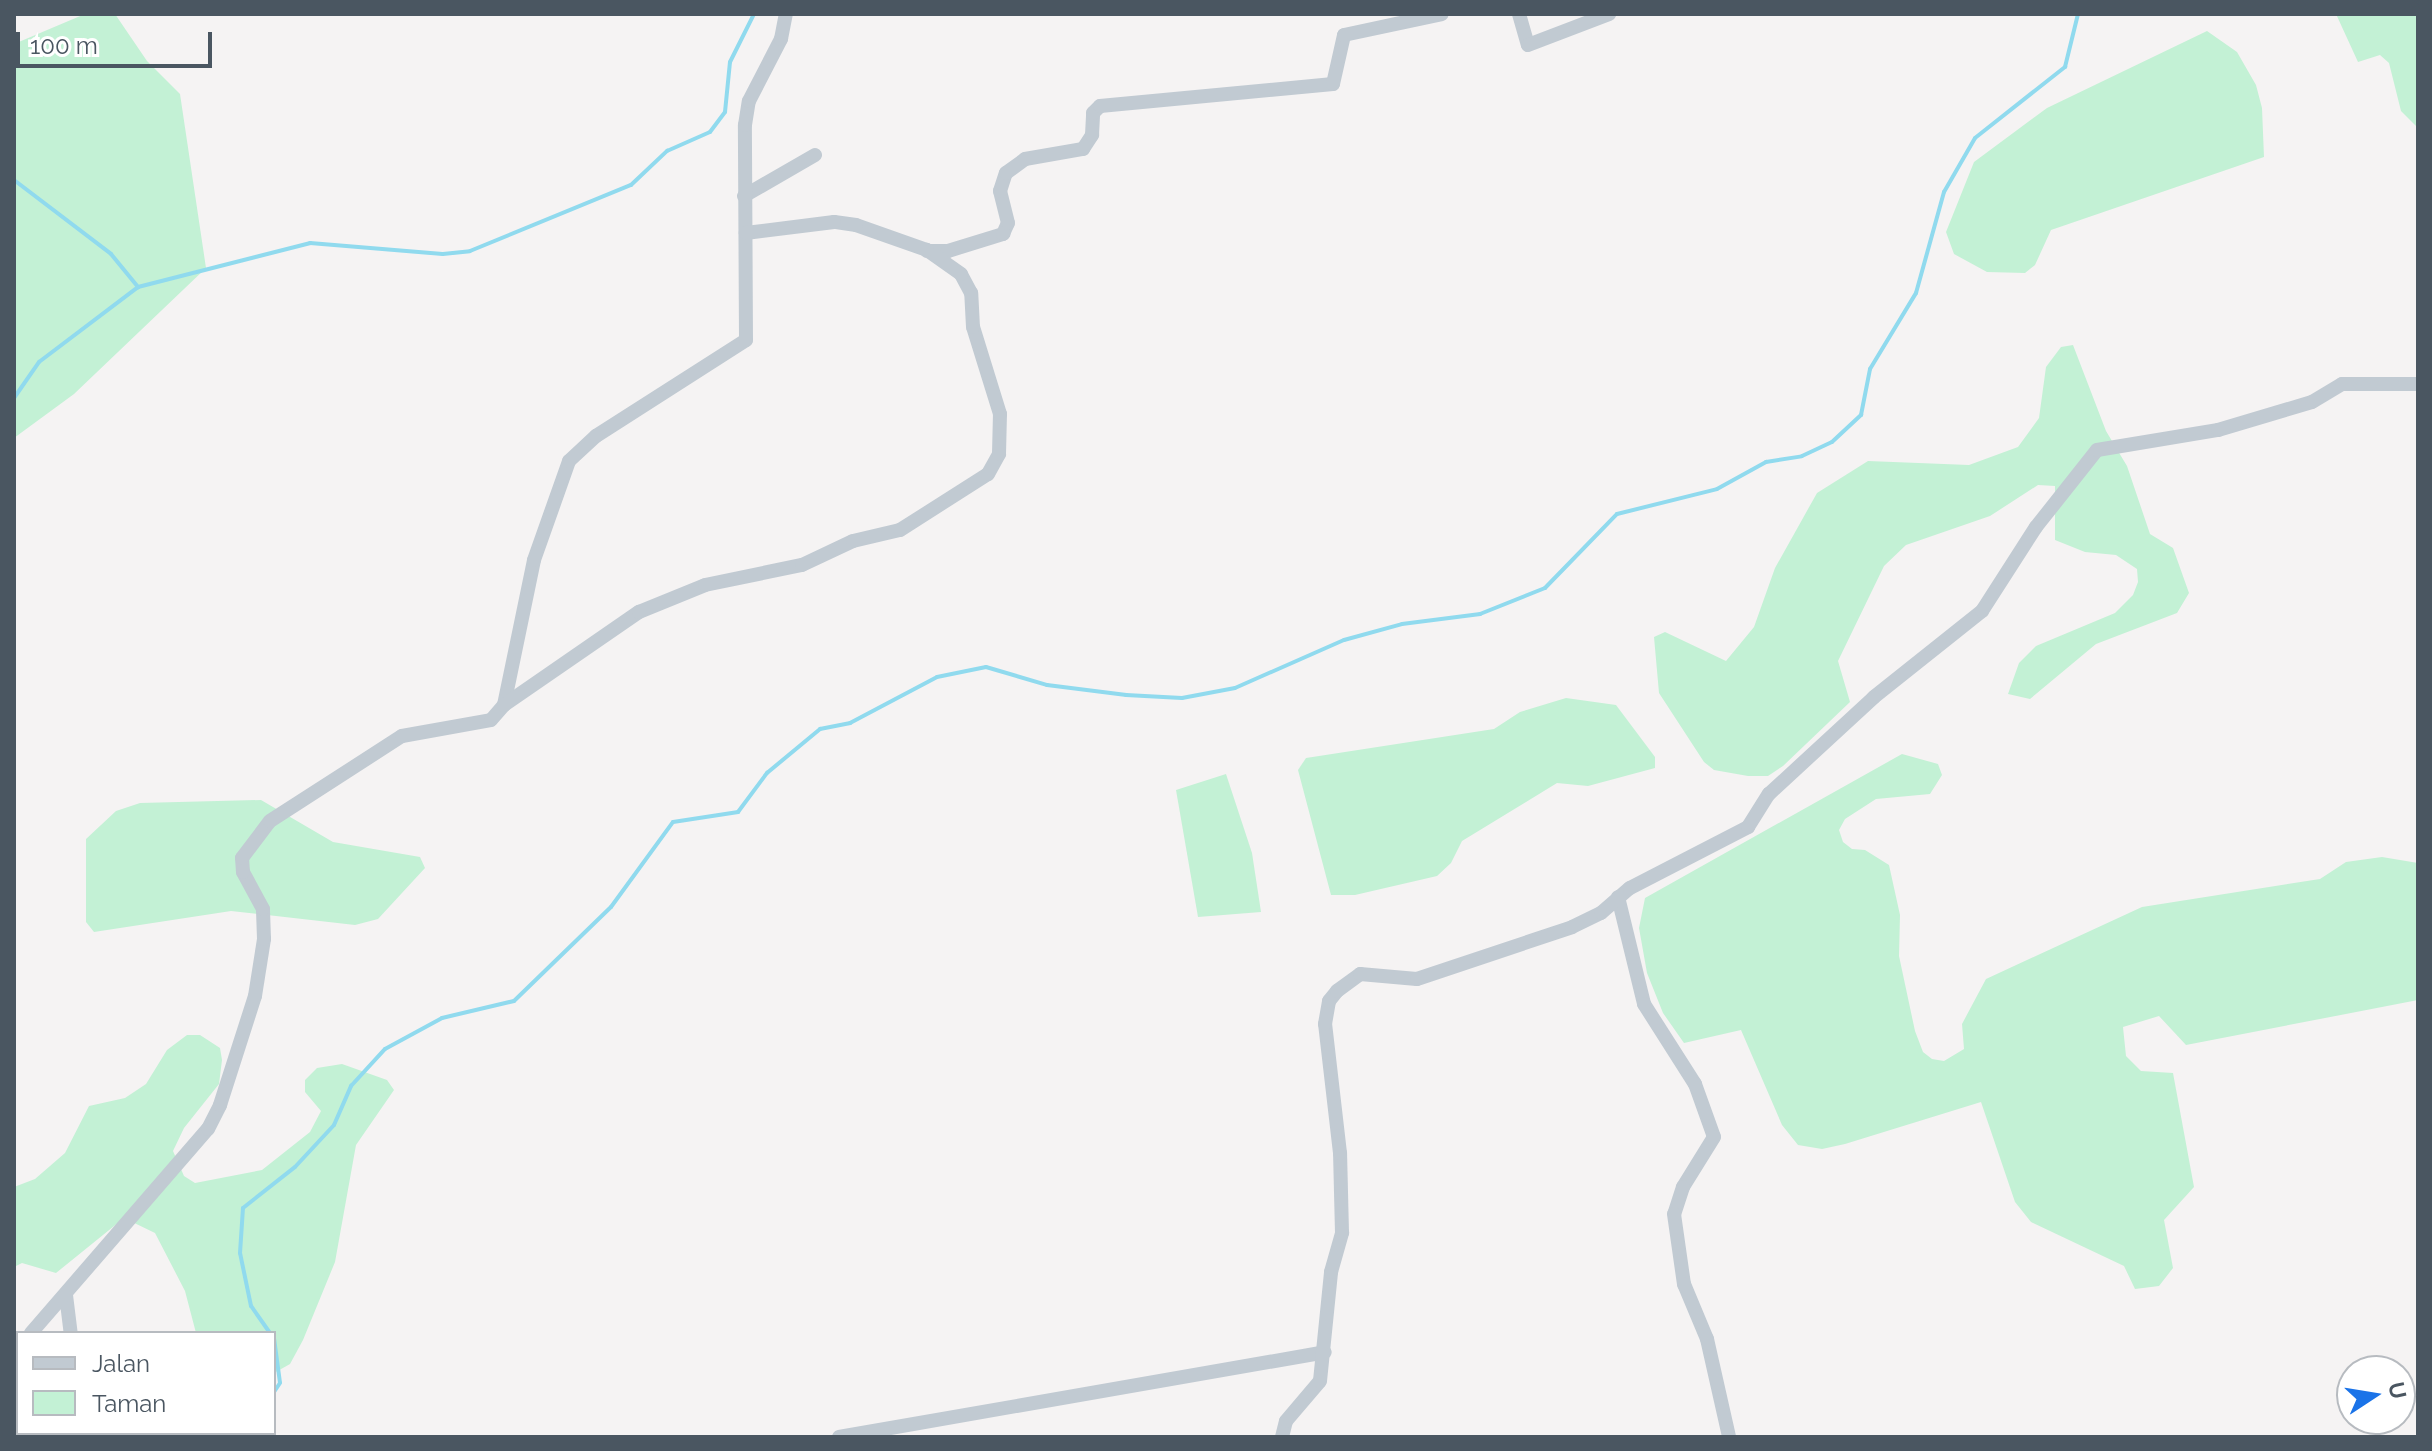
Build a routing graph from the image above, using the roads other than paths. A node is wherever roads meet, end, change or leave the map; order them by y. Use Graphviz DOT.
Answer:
graph roads {
  1 [pos="786,14"];
  2 [pos="1442,14"];
  3 [pos="1519,14"];
  4 [pos="1609,14"];
  5 [pos="815,155"];
  6 [pos="744,196"];
  7 [pos="746,233"];
  8 [pos="927,250"];
  9 [pos="2418,384"];
  10 [pos="504,705"];
  11 [pos="1618,897"];
  12 [pos="66,1295"];
  13 [pos="33,1331"];
  14 [pos="71,1331"];
  15 [pos="1325,1352"];
  16 [pos="839,1437"];
  17 [pos="1282,1437"];
  18 [pos="1729,1437"];
  1 -- 6 [label="street"];
  2 -- 8 [label="street"];
  3 -- 4 [label="street"];
  5 -- 6 [label="street"];
  6 -- 7 [label="street"];
  7 -- 8 [label="street"];
  7 -- 10 [label="street"];
  8 -- 10 [label="street"];
  9 -- 11 [label="street"];
  10 -- 12 [label="street"];
  11 -- 15 [label="street"];
  11 -- 18 [label="street"];
  12 -- 13 [label="street"];
  12 -- 14 [label="street"];
  15 -- 16 [label="street"];
  15 -- 17 [label="street"];
}
